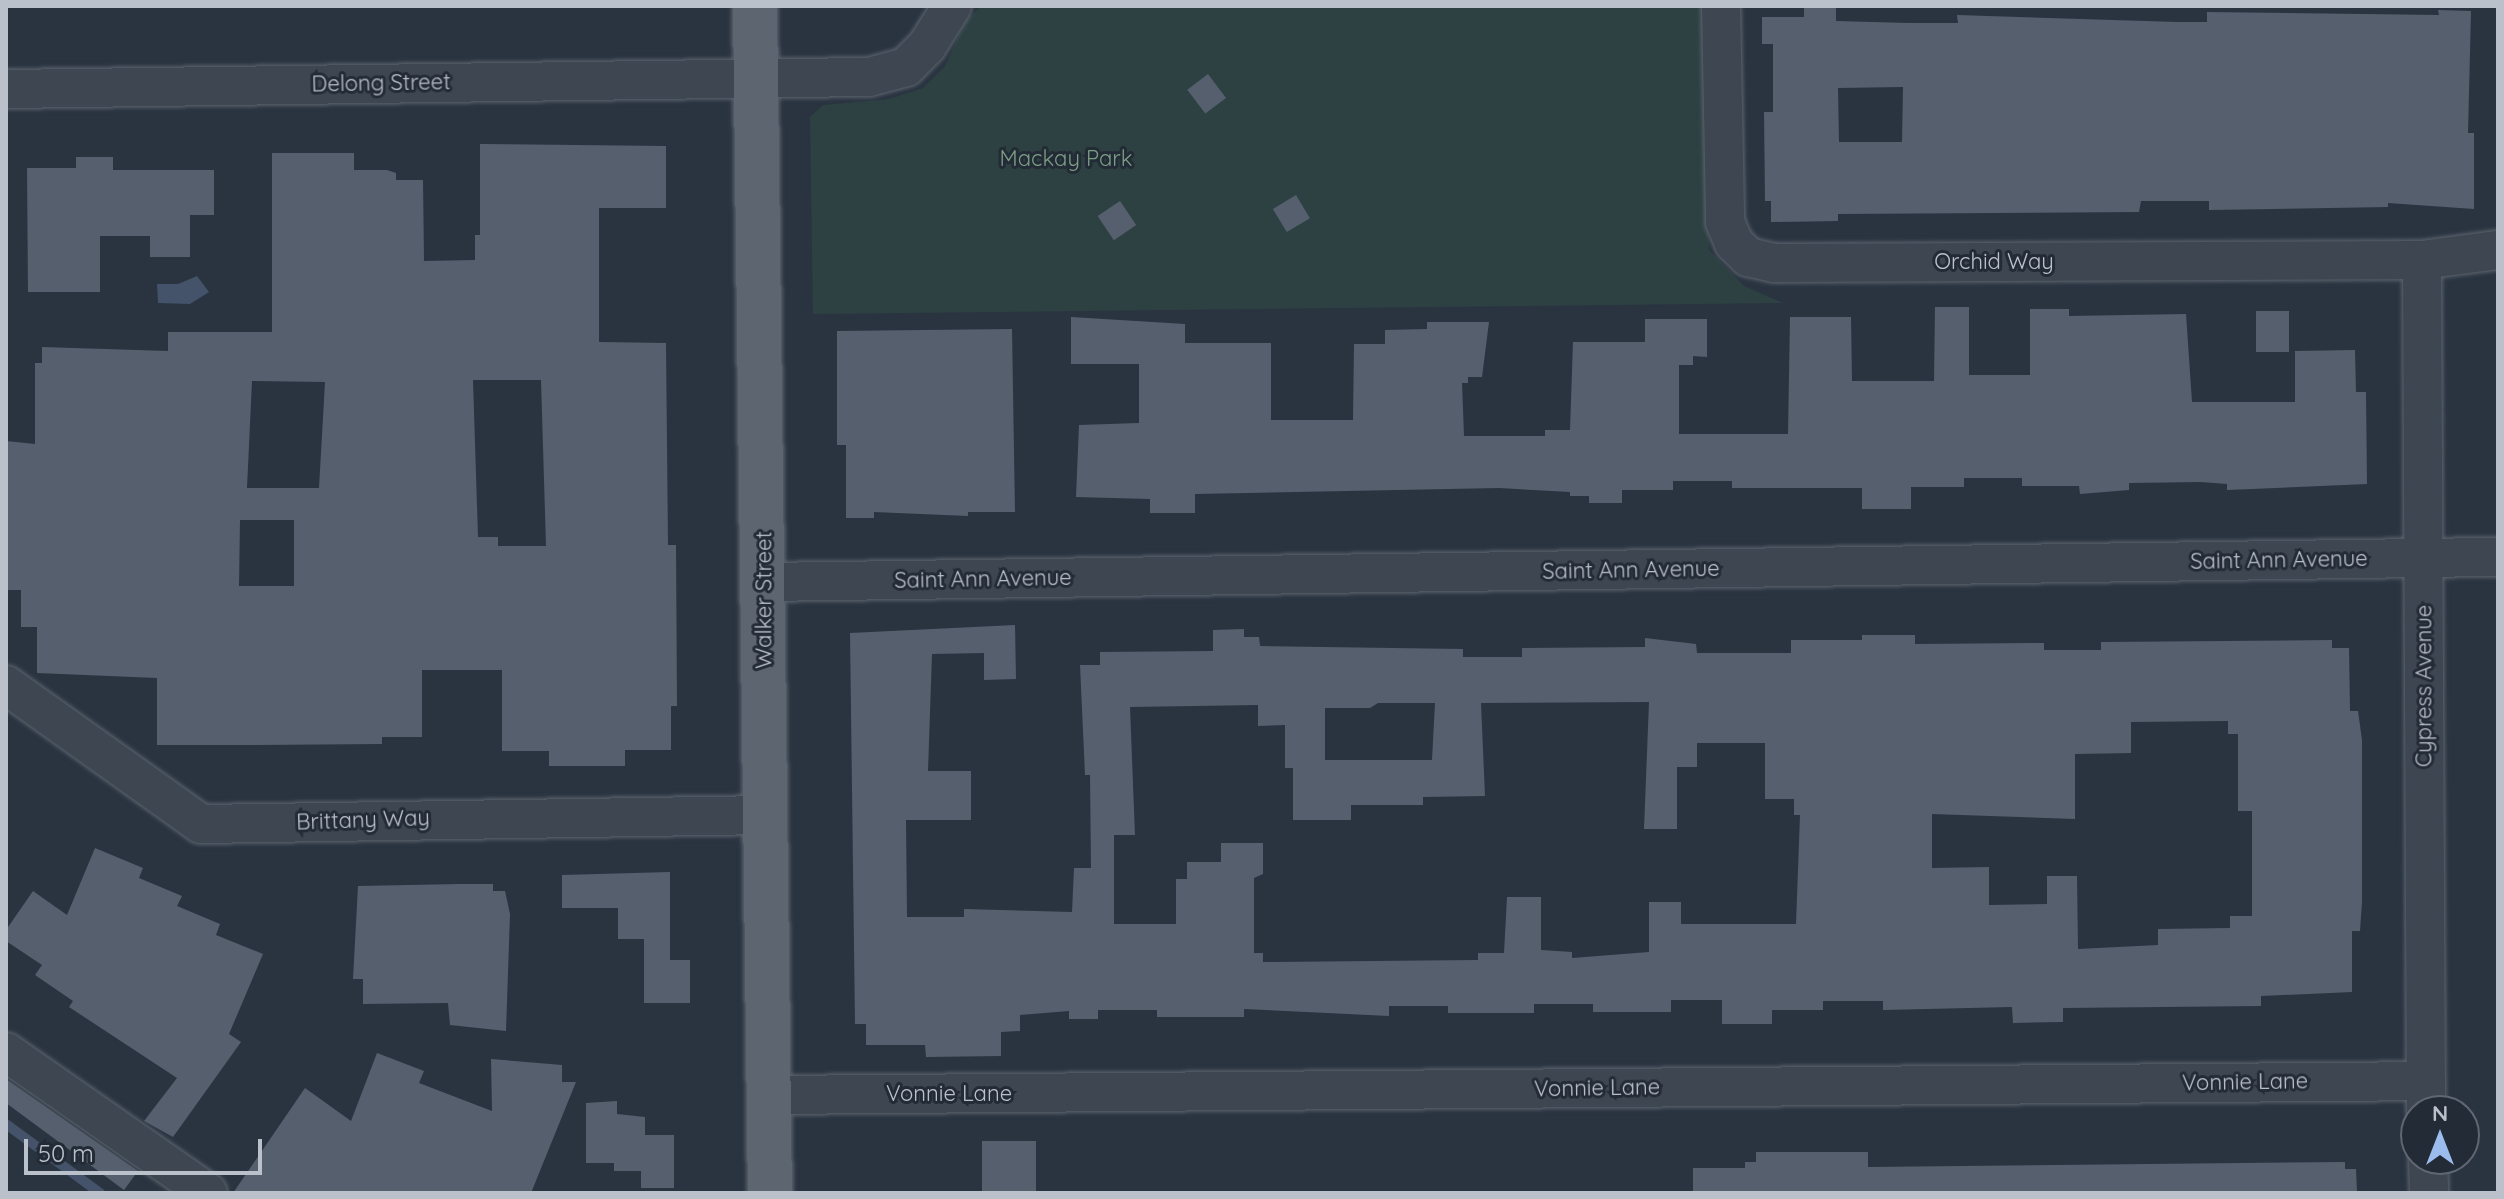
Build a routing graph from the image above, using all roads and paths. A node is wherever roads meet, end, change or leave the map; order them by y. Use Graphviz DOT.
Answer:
graph roads {
  1 [pos="755,6"];
  2 [pos="952,6"];
  3 [pos="1721,6"];
  4 [pos="757,77"];
  5 [pos="6,89"];
  6 [pos="2498,250"];
  7 [pos="2422,260"];
  8 [pos="2424,557"];
  9 [pos="2498,557"];
  10 [pos="764,582"];
  11 [pos="6,685"];
  12 [pos="765,815"];
  13 [pos="6,1052"];
  14 [pos="768,1095"];
  15 [pos="2426,1095"];
  16 [pos="2400,1096"];
  17 [pos="208,1193"];
  18 [pos="770,1193"];
  1 -- 4 [label="main road, Walker Street"];
  2 -- 4 [label="street"];
  3 -- 7 [label="street, Orchid Way"];
  4 -- 5 [label="street, Delong Street"];
  4 -- 10 [label="main road, Walker Street"];
  6 -- 7 [label="street, Orchid Way"];
  7 -- 8 [label="street, Cypress Avenue"];
  8 -- 9 [label="street, Saint Ann Avenue"];
  8 -- 10 [label="street, Saint Ann Avenue"];
  8 -- 15 [label="street, Cypress Avenue"];
  10 -- 12 [label="main road, Walker Street"];
  11 -- 12 [label="street, Brittany Way"];
  12 -- 14 [label="main road, Walker Street"];
  13 -- 17 [label="street"];
  14 -- 16 [label="street, Vonnie Lane"];
  14 -- 18 [label="main road, Walker Street"];
}
